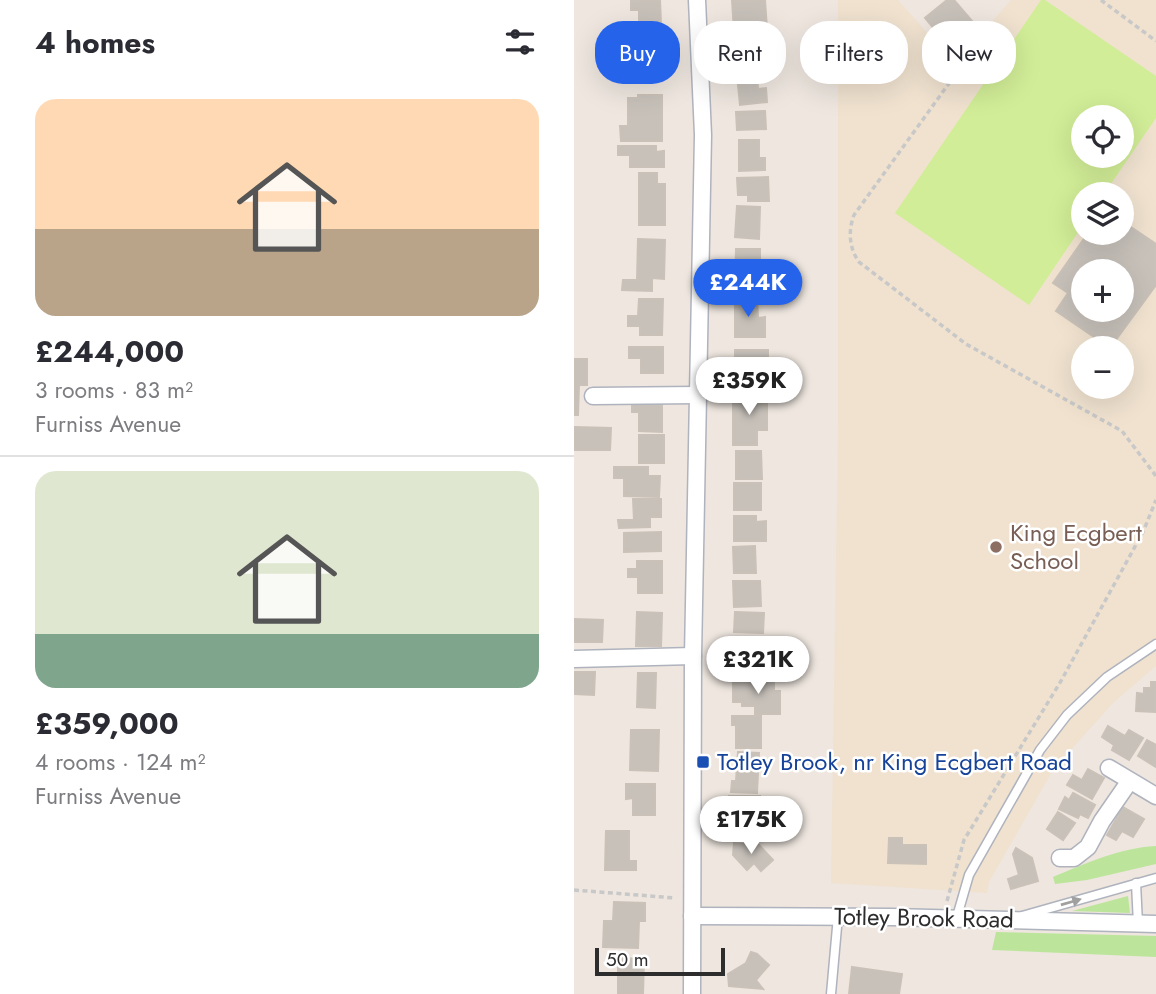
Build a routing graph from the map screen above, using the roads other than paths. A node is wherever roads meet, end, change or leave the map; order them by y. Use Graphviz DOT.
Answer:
graph roads {
  1 [pos="697,0"];
  2 [pos="698,395"];
  3 [pos="593,396"];
  4 [pos="1156,644"];
  5 [pos="693,656"];
  6 [pos="574,659"];
  7 [pos="1109,768"];
  8 [pos="1129,782"];
  9 [pos="1156,796"];
  10 [pos="1059,858"];
  11 [pos="1156,878"];
  12 [pos="1136,883"];
  13 [pos="692,916"];
  14 [pos="838,916"];
  15 [pos="949,920"];
  16 [pos="1005,920"];
  17 [pos="1138,924"];
  18 [pos="1156,924"];
  19 [pos="691,994"];
  20 [pos="831,994"];
  1 -- 2 [label="street"];
  2 -- 3 [label="street"];
  2 -- 5 [label="street"];
  4 -- 15 [label="lane"];
  5 -- 6 [label="street"];
  5 -- 13 [label="street"];
  7 -- 8 [label="street"];
  8 -- 9 [label="street"];
  8 -- 10 [label="street"];
  11 -- 12 [label="lane"];
  16 -- 12 [label="lane, one-way"];
  12 -- 17 [label="lane"];
  13 -- 14 [label="street, Totley Brook Road"];
  13 -- 19 [label="street"];
  14 -- 15 [label="street, Totley Brook Road"];
  14 -- 20 [label="lane"];
  15 -- 16 [label="street, Totley Brook Road"];
  16 -- 17 [label="street, Totley Brook Road"];
  17 -- 18 [label="street, Totley Brook Road"];
}
